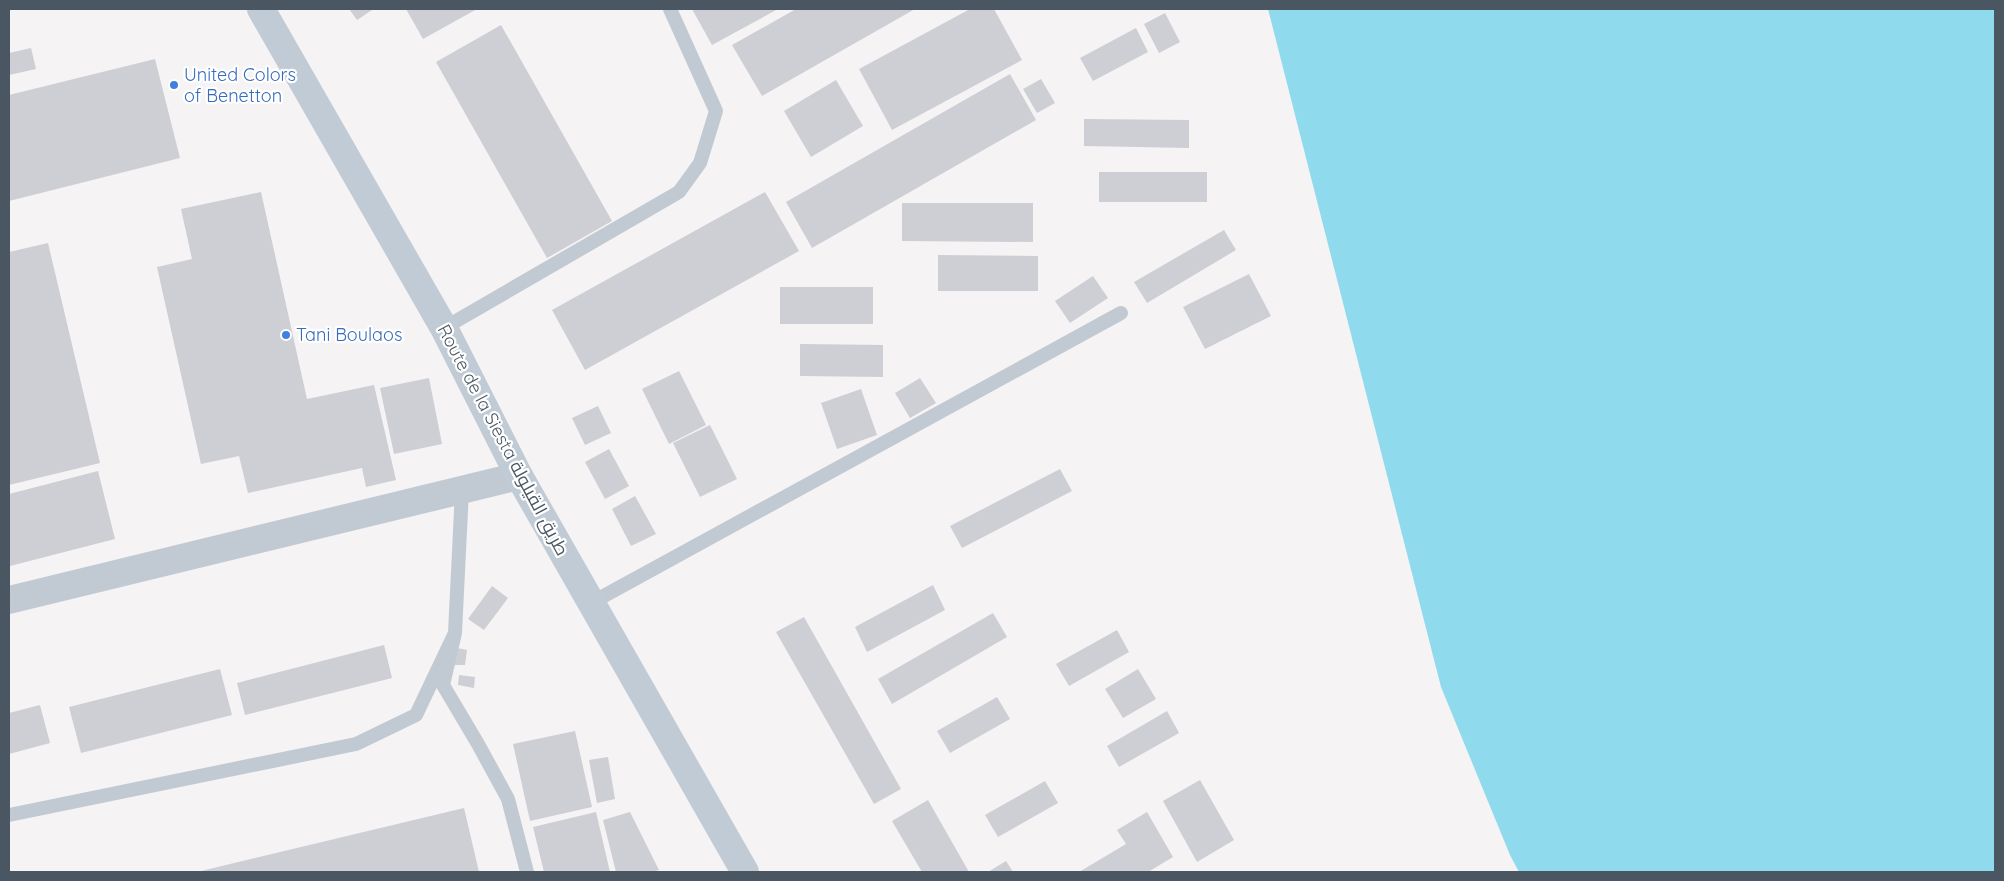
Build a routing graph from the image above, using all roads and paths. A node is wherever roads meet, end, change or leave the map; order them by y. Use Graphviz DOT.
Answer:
graph roads {
  1 [pos="261,9"];
  2 [pos="670,9"];
  3 [pos="1121,313"];
  4 [pos="444,328"];
  5 [pos="519,476"];
  6 [pos="462,490"];
  7 [pos="9,600"];
  8 [pos="590,603"];
  9 [pos="455,633"];
  10 [pos="9,815"];
  11 [pos="526,872"];
  12 [pos="745,872"];
  1 -- 4 [label="main road, Route de la Siesta طريق القيلولة"];
  2 -- 4 [label="lane"];
  3 -- 8 [label="lane"];
  4 -- 5 [label="main road, Route de la Siesta طريق القيلولة"];
  5 -- 6 [label="street"];
  5 -- 8 [label="main road, Route de la Siesta طريق القيلولة"];
  6 -- 7 [label="street"];
  6 -- 9 [label="lane"];
  8 -- 12 [label="main road, Route de la Siesta طريق القيلولة"];
  9 -- 10 [label="lane"];
  9 -- 11 [label="lane"];
}
